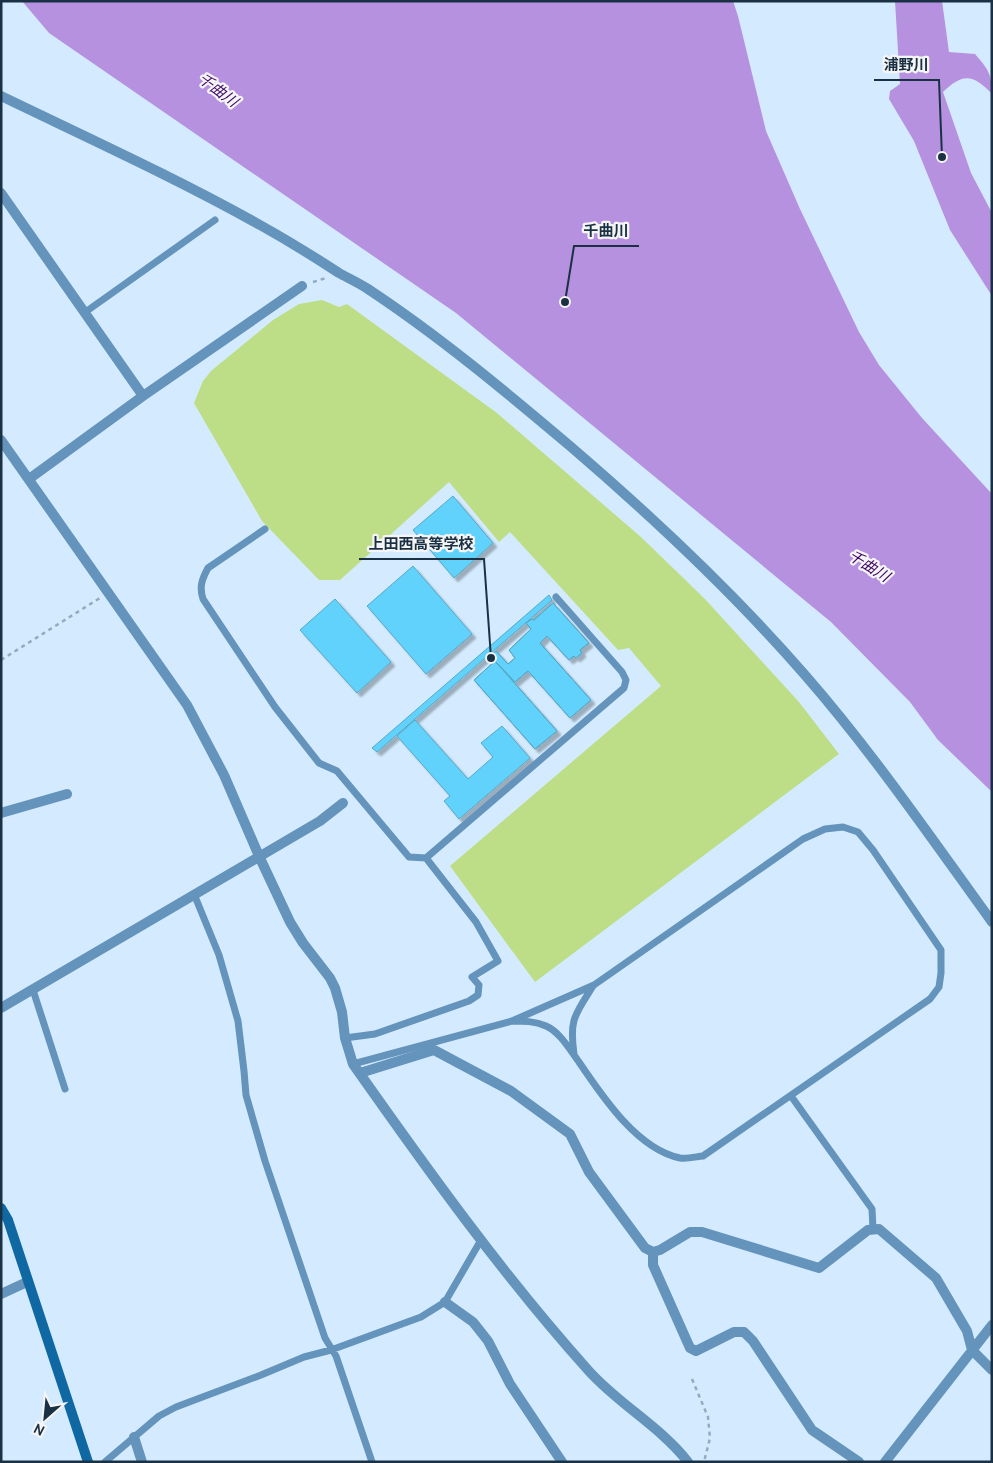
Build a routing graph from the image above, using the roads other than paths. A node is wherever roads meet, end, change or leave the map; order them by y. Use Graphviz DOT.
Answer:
graph roads {
  1 [pos="1,96"];
  2 [pos="1,193"];
  3 [pos="215,220"];
  4 [pos="302,286"];
  5 [pos="84,313"];
  6 [pos="143,396"];
  7 [pos="1,440"];
  8 [pos="29,479"];
  9 [pos="265,529"];
  10 [pos="556,597"];
  11 [pos="356,793"];
  12 [pos="67,794"];
  13 [pos="342,803"];
  14 [pos="1,813"];
  15 [pos="259,856"];
  16 [pos="426,858"];
  17 [pos="194,894"];
  18 [pos="992,922"];
  19 [pos="594,985"];
  20 [pos="33,990"];
  21 [pos="1,1008"];
  22 [pos="512,1021"];
  23 [pos="345,1038"];
  24 [pos="574,1055"];
  25 [pos="354,1064"];
  26 [pos="360,1073"];
  27 [pos="65,1089"];
  28 [pos="791,1096"];
  29 [pos="1,1208"];
  30 [pos="873,1228"];
  31 [pos="481,1240"];
  32 [pos="653,1252"];
  33 [pos="27,1282"];
  34 [pos="1,1294"];
  35 [pos="445,1302"];
  36 [pos="992,1325"];
  37 [pos="331,1350"];
  38 [pos="972,1350"];
  39 [pos="992,1370"];
  40 [pos="134,1437"];
  41 [pos="886,1461"];
  42 [pos="88,1462"];
  43 [pos="104,1462"];
  44 [pos="142,1462"];
  45 [pos="372,1462"];
  46 [pos="562,1462"];
  47 [pos="688,1462"];
  48 [pos="859,1462"];
  1 -- 18 [label="street"];
  2 -- 5 [label="street"];
  3 -- 5 [label="lane"];
  4 -- 6 [label="street"];
  5 -- 6 [label="street"];
  6 -- 8 [label="street"];
  7 -- 8 [label="street"];
  8 -- 15 [label="street"];
  9 -- 11 [label="lane"];
  10 -- 16 [label="lane"];
  11 -- 13 [label="lane"];
  11 -- 16 [label="lane"];
  12 -- 14 [label="street"];
  13 -- 15 [label="street"];
  15 -- 17 [label="street"];
  15 -- 23 [label="street"];
  16 -- 23 [label="lane"];
  17 -- 20 [label="street"];
  17 -- 37 [label="lane"];
  19 -- 22 [label="lane"];
  19 -- 24 [label="lane"];
  19 -- 28 [label="lane"];
  20 -- 21 [label="street"];
  20 -- 27 [label="lane"];
  22 -- 24 [label="lane"];
  22 -- 25 [label="lane"];
  23 -- 25 [label="street"];
  24 -- 28 [label="lane"];
  25 -- 26 [label="street"];
  26 -- 31 [label="street"];
  26 -- 32 [label="street"];
  28 -- 30 [label="lane"];
  29 -- 33 [label="street"];
  30 -- 32 [label="street"];
  30 -- 38 [label="street"];
  31 -- 35 [label="lane"];
  31 -- 47 [label="street"];
  32 -- 48 [label="street"];
  33 -- 34 [label="street"];
  33 -- 42 [label="street"];
  35 -- 37 [label="lane"];
  35 -- 46 [label="street"];
  36 -- 38 [label="street"];
  37 -- 40 [label="lane"];
  37 -- 45 [label="lane"];
  38 -- 39 [label="street"];
  38 -- 41 [label="street"];
  40 -- 43 [label="lane"];
  40 -- 44 [label="street"];
}
